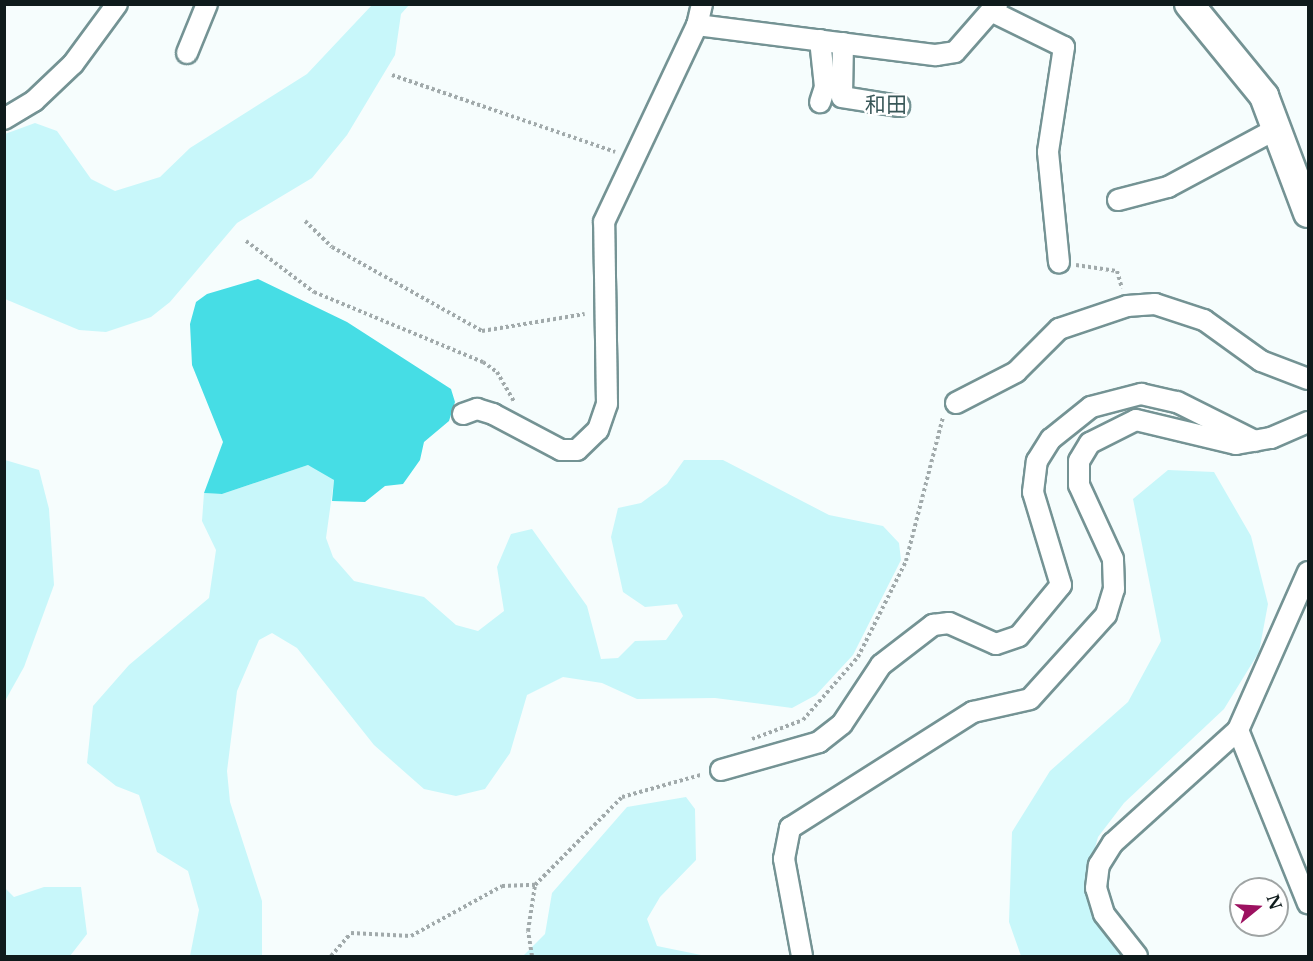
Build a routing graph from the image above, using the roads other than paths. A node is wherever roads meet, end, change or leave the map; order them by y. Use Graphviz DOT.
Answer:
graph roads {
  1 [pos="117,4"];
  2 [pos="207,4"];
  3 [pos="702,4"];
  4 [pos="1189,4"];
  5 [pos="995,8"];
  6 [pos="697,25"];
  7 [pos="820,40"];
  8 [pos="843,43"];
  9 [pos="187,53"];
  10 [pos="820,102"];
  11 [pos="899,106"];
  12 [pos="4,119"];
  13 [pos="1278,128"];
  14 [pos="1118,200"];
  15 [pos="1308,213"];
  16 [pos="1059,262"];
  17 [pos="1308,379"];
  18 [pos="956,403"];
  19 [pos="463,414"];
  20 [pos="1308,422"];
  21 [pos="1255,441"];
  22 [pos="1308,572"];
  23 [pos="1238,730"];
  24 [pos="721,770"];
  25 [pos="1308,903"];
  26 [pos="802,957"];
  27 [pos="1137,957"];
  1 -- 12 [label="street"];
  2 -- 9 [label="street"];
  3 -- 6 [label="street"];
  4 -- 13 [label="street"];
  5 -- 8 [label="street"];
  5 -- 16 [label="street"];
  6 -- 7 [label="street"];
  6 -- 19 [label="street"];
  7 -- 8 [label="street"];
  7 -- 10 [label="street"];
  8 -- 11 [label="street"];
  13 -- 14 [label="street"];
  13 -- 15 [label="street"];
  17 -- 18 [label="street"];
  20 -- 21 [label="street"];
  21 -- 24 [label="street"];
  21 -- 26 [label="street"];
  22 -- 23 [label="street"];
  23 -- 25 [label="street"];
  23 -- 27 [label="street"];
}
